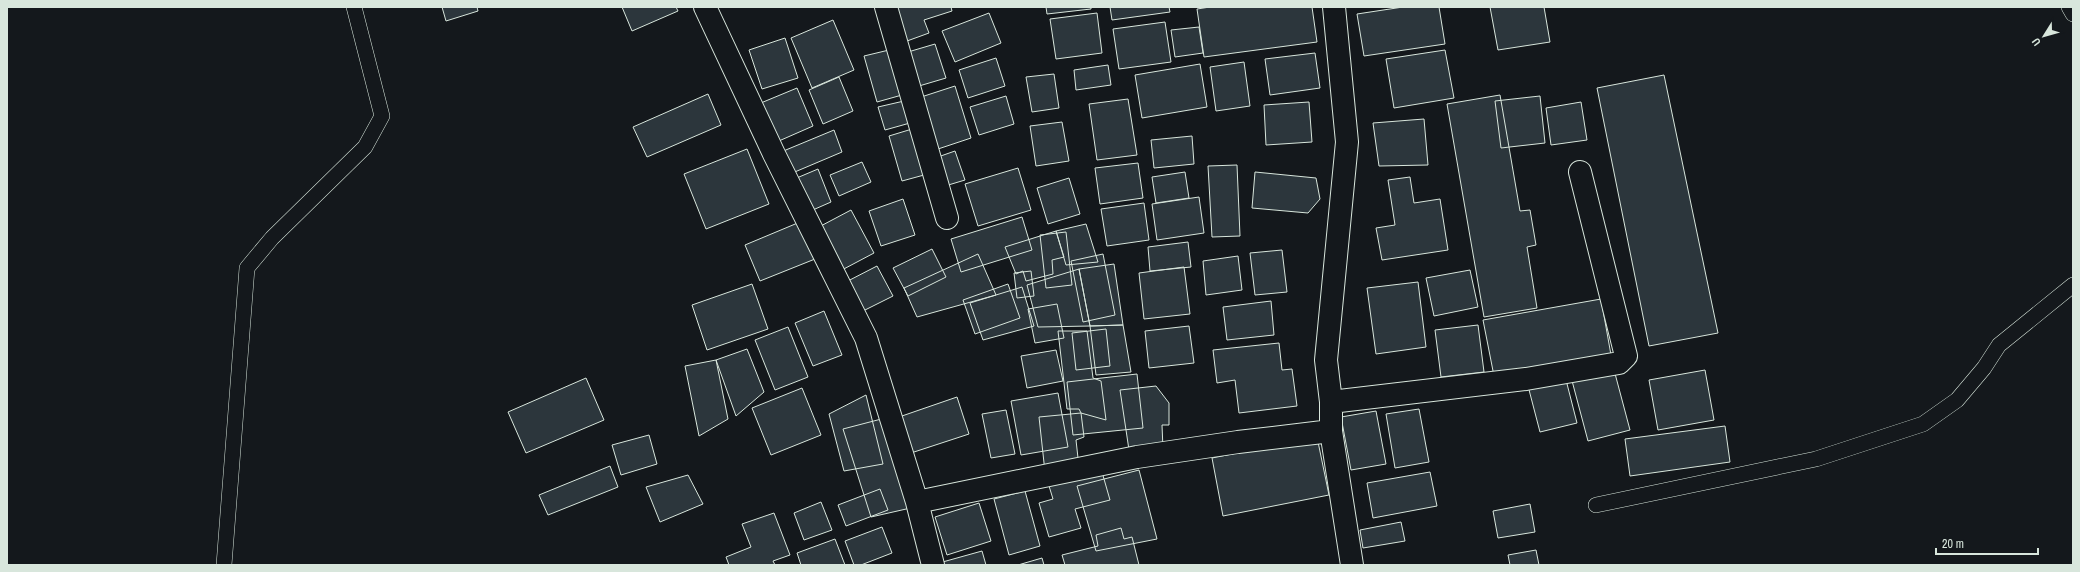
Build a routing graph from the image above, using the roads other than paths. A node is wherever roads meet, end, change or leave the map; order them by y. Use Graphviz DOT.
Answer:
graph roads {
  1 [pos="354,7"];
  2 [pos="705,7"];
  3 [pos="886,7"];
  4 [pos="1334,7"];
  5 [pos="2069,7"];
  6 [pos="2073,14"];
  7 [pos="1580,172"];
  8 [pos="947,218"];
  9 [pos="2073,284"];
  10 [pos="1331,402"];
  11 [pos="1331,431"];
  12 [pos="917,502"];
  13 [pos="1596,505"];
  14 [pos="224,565"];
  15 [pos="933,565"];
  16 [pos="1352,565"];
  1 -- 14 [label="lane"];
  2 -- 12 [label="street"];
  3 -- 8 [label="street"];
  4 -- 10 [label="street"];
  5 -- 6 [label="lane"];
  7 -- 10 [label="street"];
  9 -- 13 [label="lane"];
  10 -- 11 [label="street"];
  11 -- 12 [label="street"];
  11 -- 16 [label="street"];
  12 -- 15 [label="street"];
}
